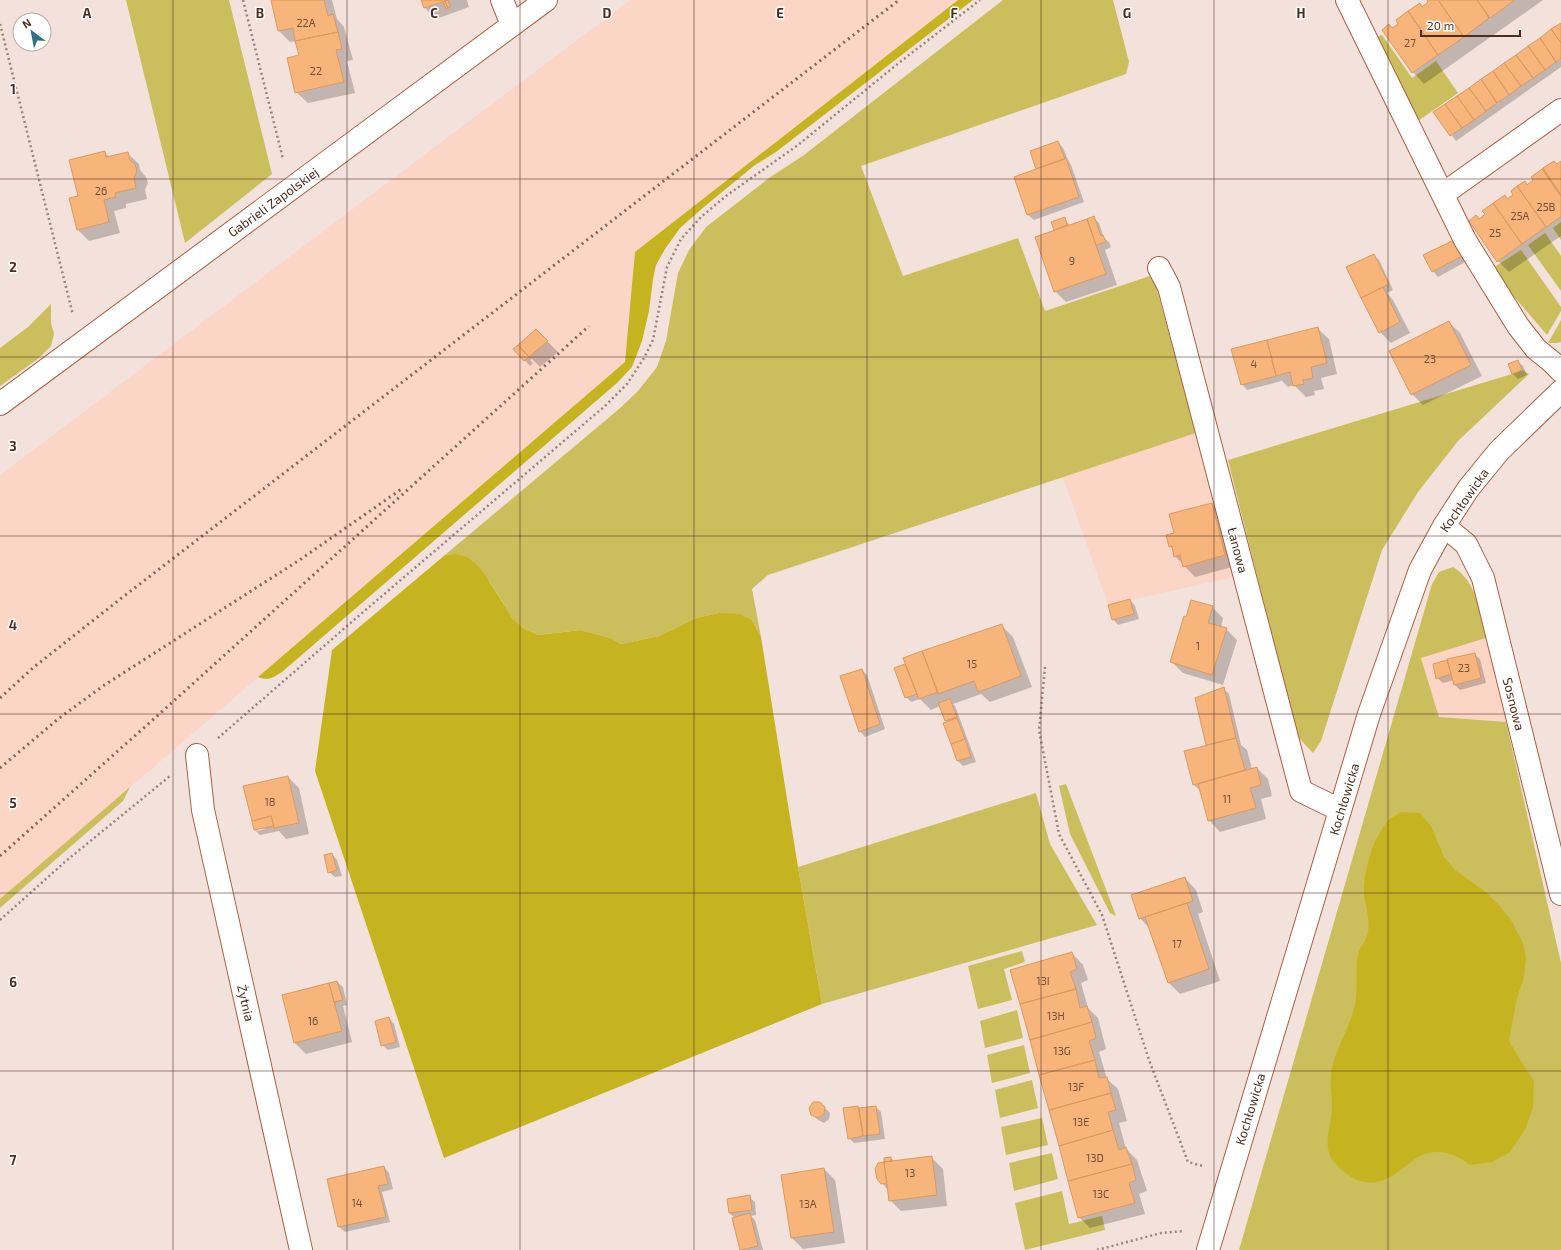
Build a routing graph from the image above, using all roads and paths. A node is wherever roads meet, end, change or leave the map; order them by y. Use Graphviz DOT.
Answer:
graph roads {
  1 [pos="243,0"];
  2 [pos="502,0"];
  3 [pos="546,0"];
  4 [pos="980,0"];
  5 [pos="1349,1"];
  6 [pos="0,24"];
  7 [pos="512,25"];
  8 [pos="1561,110"];
  9 [pos="291,189"];
  10 [pos="1443,194"];
  11 [pos="1159,268"];
  12 [pos="80,344"];
  13 [pos="1561,371"];
  14 [pos="1561,391"];
  15 [pos="0,404"];
  16 [pos="1444,526"];
  17 [pos="1045,667"];
  18 [pos="197,755"];
  19 [pos="1340,810"];
  20 [pos="1561,894"];
  21 [pos="0,920"];
  22 [pos="1230,1175"];
  23 [pos="1214,1228"];
  24 [pos="301,1250"];
  25 [pos="1097,1250"];
  26 [pos="1208,1250"];
  1 -- 9 [label="path"];
  2 -- 7 [label="street"];
  3 -- 7 [label="street, Gabrieli Zapolskiej"];
  4 -- 18 [label="path"];
  5 -- 10 [label="street"];
  6 -- 12 [label="path"];
  7 -- 9 [label="street, Gabrieli Zapolskiej"];
  8 -- 10 [label="street"];
  9 -- 12 [label="street, Gabrieli Zapolskiej"];
  10 -- 13 [label="street"];
  11 -- 19 [label="street, Łanowa"];
  12 -- 15 [label="street, Gabrieli Zapolskiej"];
  14 -- 16 [label="street, Kochłowicka"];
  16 -- 19 [label="street, Kochłowicka"];
  16 -- 20 [label="street, Sosnowa"];
  17 -- 22 [label="path"];
  18 -- 21 [label="path"];
  18 -- 24 [label="street, Żytnia"];
  19 -- 22 [label="street, Kochłowicka"];
  22 -- 23 [label="street, Kochłowicka"];
  23 -- 25 [label="path"];
  23 -- 26 [label="street, Kochłowicka"];
}
